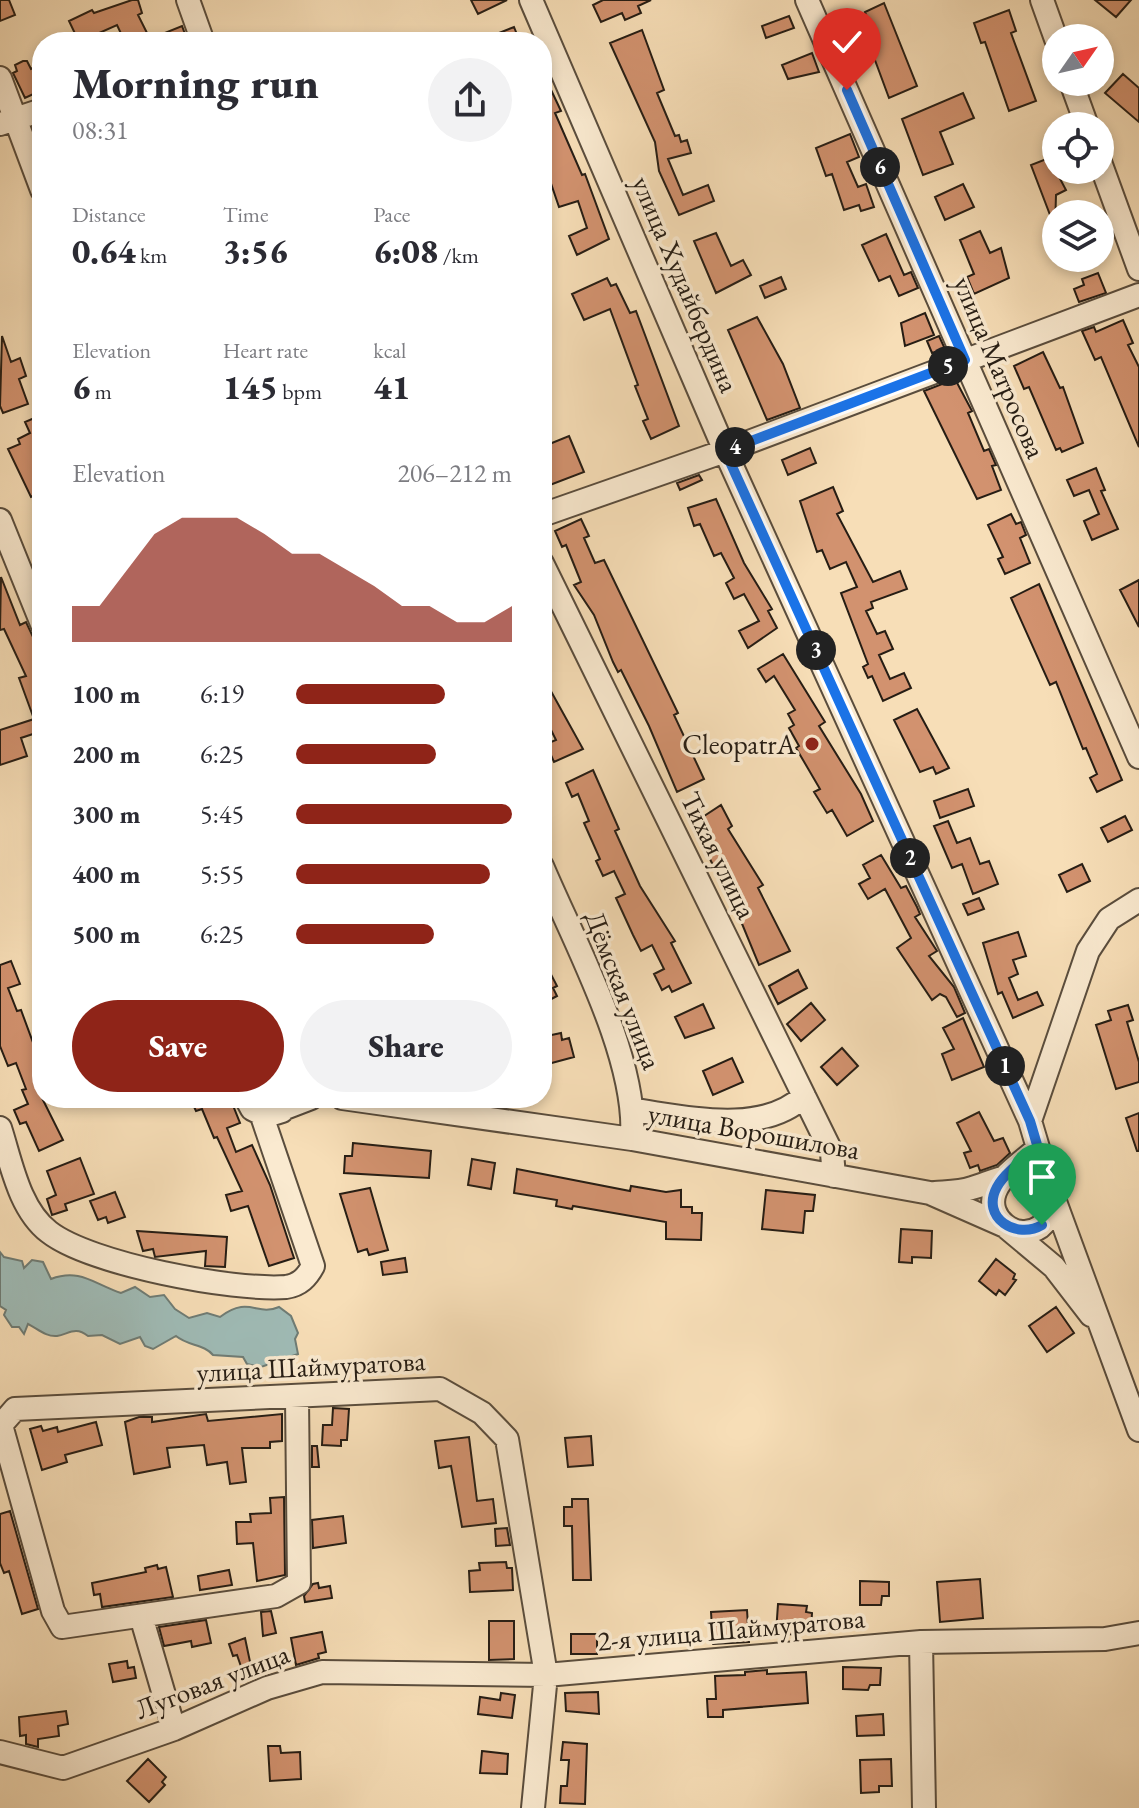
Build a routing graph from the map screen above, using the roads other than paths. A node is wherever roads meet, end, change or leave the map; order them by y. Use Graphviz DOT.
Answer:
graph roads {
  1 [pos="188,0"];
  2 [pos="531,0"];
  3 [pos="807,0"];
  4 [pos="1042,0"];
  5 [pos="1051,24"];
  6 [pos="199,32"];
  7 [pos="545,32"];
  8 [pos="552,49"];
  9 [pos="0,78"];
  10 [pos="32,114"];
  11 [pos="8,122"];
  12 [pos="32,170"];
  13 [pos="1108,184"];
  14 [pos="1139,269"];
  15 [pos="1139,295"];
  16 [pos="965,360"];
  17 [pos="725,451"];
  18 [pos="552,512"];
  19 [pos="0,520"];
  20 [pos="552,583"];
  21 [pos="32,599"];
  22 [pos="1139,757"];
  23 [pos="552,890"];
  24 [pos="1139,900"];
  25 [pos="804,1096"];
  26 [pos="251,1108"];
  27 [pos="281,1108"];
  28 [pos="456,1108"];
  29 [pos="634,1110"];
  30 [pos="262,1116"];
  31 [pos="1030,1121"];
  32 [pos="0,1128"];
  33 [pos="632,1139"];
  34 [pos="1038,1148"];
  35 [pos="834,1176"];
  36 [pos="1006,1176"];
  37 [pos="1050,1188"];
  38 [pos="930,1193"];
  39 [pos="1005,1226"];
  40 [pos="1104,1331"];
  41 [pos="297,1398"];
  42 [pos="1139,1430"];
  43 [pos="141,1616"];
  44 [pos="1139,1633"];
  45 [pos="921,1642"];
  46 [pos="546,1675"];
  47 [pos="174,1729"];
  48 [pos="0,1752"];
  49 [pos="533,1808"];
  50 [pos="924,1808"];
  1 -- 6 [label="street"];
  2 -- 7 [label="street, улица Худайбердина"];
  3 -- 16 [label="street, улица Матросова"];
  4 -- 5 [label="street"];
  8 -- 17 [label="street, улица Худайбердина"];
  9 -- 11 [label="street"];
  10 -- 11 [label="street"];
  11 -- 12 [label="street"];
  13 -- 14 [label="street"];
  15 -- 16 [label="street"];
  16 -- 17 [label="street"];
  16 -- 22 [label="street, улица Матросова"];
  17 -- 18 [label="street"];
  17 -- 31 [label="street, улица Худайбердина"];
  19 -- 21 [label="street"];
  20 -- 25 [label="street, Тихая улица"];
  23 -- 29 [label="street, Дёмская улица"];
  24 -- 31 [label="street"];
  25 -- 29 [label="street"];
  25 -- 35 [label="street, Тихая улица"];
  26 -- 30 [label="street"];
  27 -- 30 [label="street"];
  28 -- 33 [label="street, улица Ворошилова"];
  29 -- 33 [label="street, Дёмская улица"];
  30 -- 32 [label="street"];
  31 -- 34 [label="street, улица Худайбердина"];
  33 -- 35 [label="street, улица Ворошилова"];
  34 -- 36 [label="street"];
  34 -- 37 [label="street, улица Худайбердина"];
  35 -- 38 [label="street, улица Ворошилова"];
  36 -- 37 [label="street"];
  36 -- 38 [label="street"];
  36 -- 39 [label="street"];
  37 -- 39 [label="street"];
  37 -- 40 [label="street, улица Худайбердина"];
  38 -- 39 [label="street, улица Ворошилова"];
  39 -- 40 [label="street, улица Ворошилова"];
  40 -- 42 [label="street, улица Худайбердина"];
  41 -- 43 [label="street"];
  41 -- 43 [label="street, улица Шаймуратова"];
  41 -- 46 [label="street, улица Шаймуратова"];
  43 -- 47 [label="street"];
  44 -- 45 [label="street, 2-я улица Шаймуратова"];
  45 -- 46 [label="street, 2-я улица Шаймуратова"];
  45 -- 50 [label="street"];
  46 -- 47 [label="street, Луговая улица"];
  46 -- 49 [label="street, улица Шаймуратова"];
  47 -- 48 [label="street, Луговая улица"];
}
